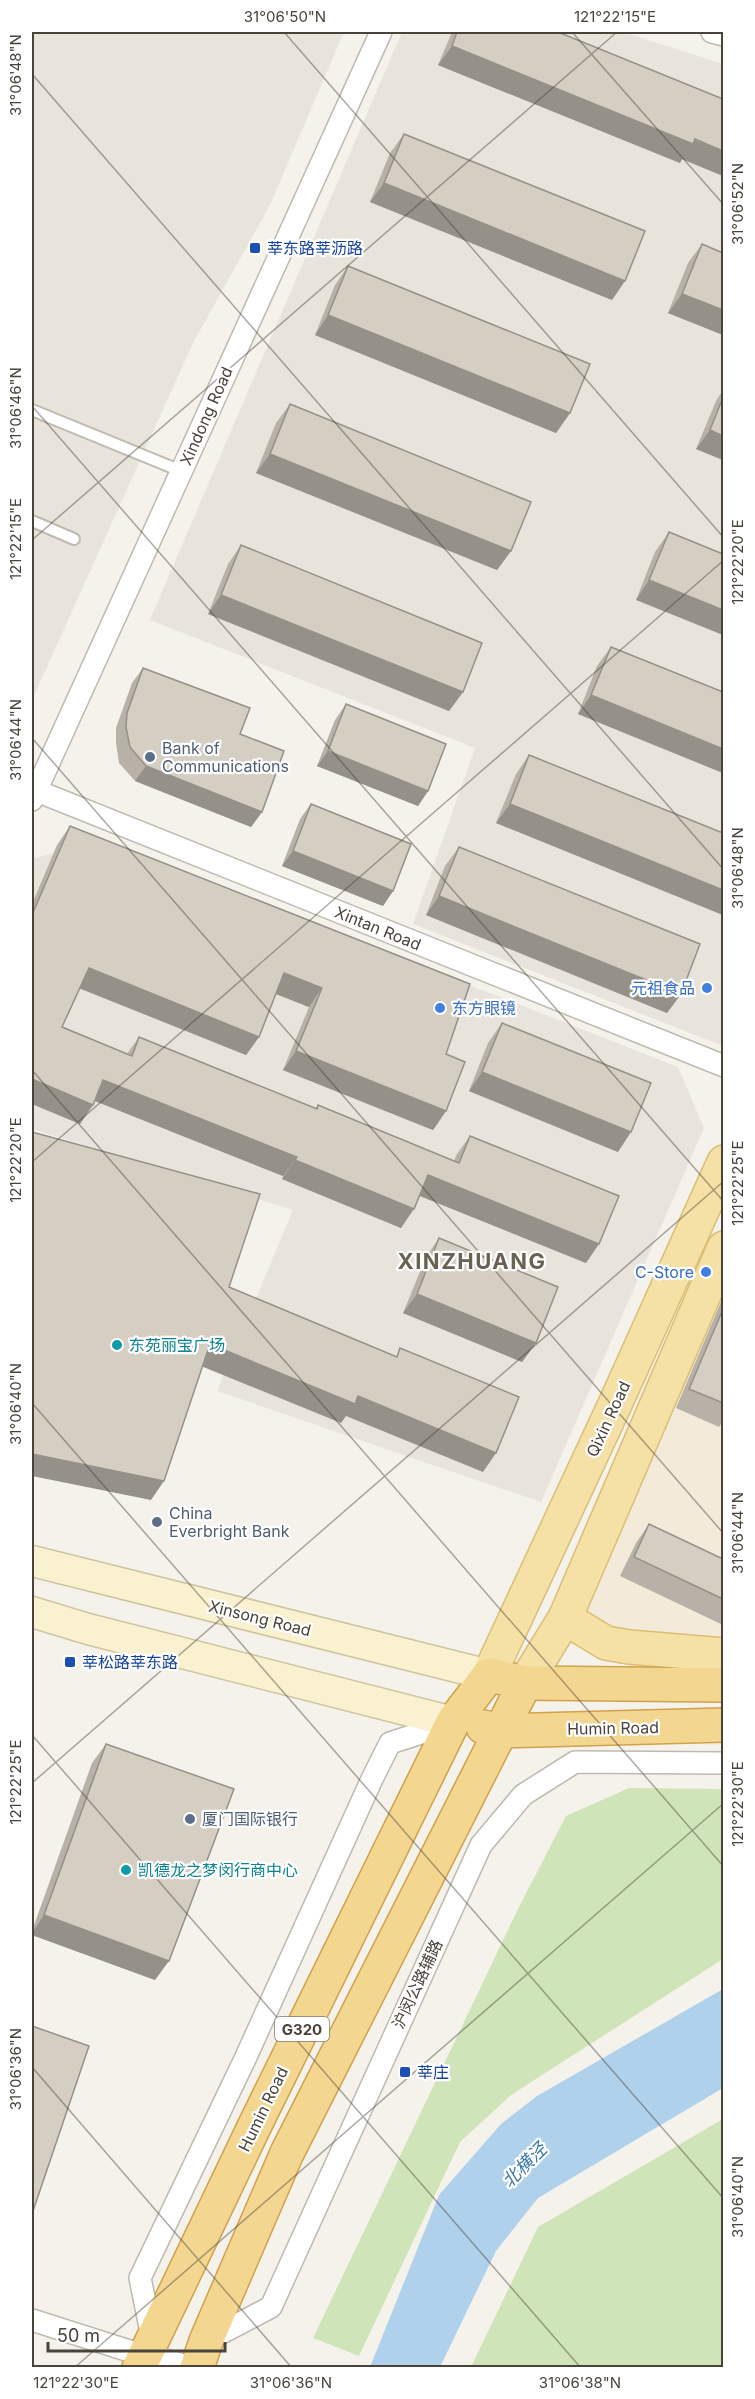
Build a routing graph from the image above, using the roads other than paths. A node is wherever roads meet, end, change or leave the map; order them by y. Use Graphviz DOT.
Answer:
graph roads {
  1 [pos="381,32"];
  2 [pos="712,32"];
  3 [pos="723,35"];
  4 [pos="32,410"];
  5 [pos="181,471"];
  6 [pos="32,521"];
  7 [pos="74,539"];
  8 [pos="33,794"];
  9 [pos="723,1066"];
  10 [pos="723,1162"];
  11 [pos="723,1248"];
  12 [pos="32,1561"];
  13 [pos="32,1612"];
  14 [pos="565,1618"];
  15 [pos="723,1654"];
  16 [pos="489,1675"];
  17 [pos="525,1683"];
  18 [pos="723,1685"];
  19 [pos="453,1722"];
  20 [pos="723,1725"];
  21 [pos="502,1731"];
  22 [pos="723,1763"];
  23 [pos="32,2320"];
  24 [pos="145,2353"];
  25 [pos="201,2354"];
  26 [pos="184,2367"];
  1 -- 5 [label="street, Xindong Road"];
  2 -- 3 [label="street"];
  4 -- 5 [label="lane"];
  5 -- 8 [label="street, Xindong Road"];
  6 -- 7 [label="lane"];
  8 -- 9 [label="street, Xintan Road"];
  10 -- 16 [label="main road, Qixin Road"];
  11 -- 14 [label="main road"];
  12 -- 16 [label="main road, Xinsong Road"];
  13 -- 19 [label="main road"];
  14 -- 15 [label="main road"];
  14 -- 17 [label="main road"];
  16 -- 17 [label="highway"];
  16 -- 19 [label="highway, Humin Road / G320"];
  17 -- 18 [label="highway"];
  17 -- 21 [label="highway, G320"];
  19 -- 21 [label="highway, Humin Road"];
  19 -- 24 [label="highway, Humin Road / G320"];
  19 -- 24 [label="street"];
  20 -- 21 [label="highway, Humin Road"];
  21 -- 25 [label="highway, G320"];
  22 -- 25 [label="street, 沪闵公路辅路"];
  23 -- 24 [label="street"];
  24 -- 26 [label="street"];
}
